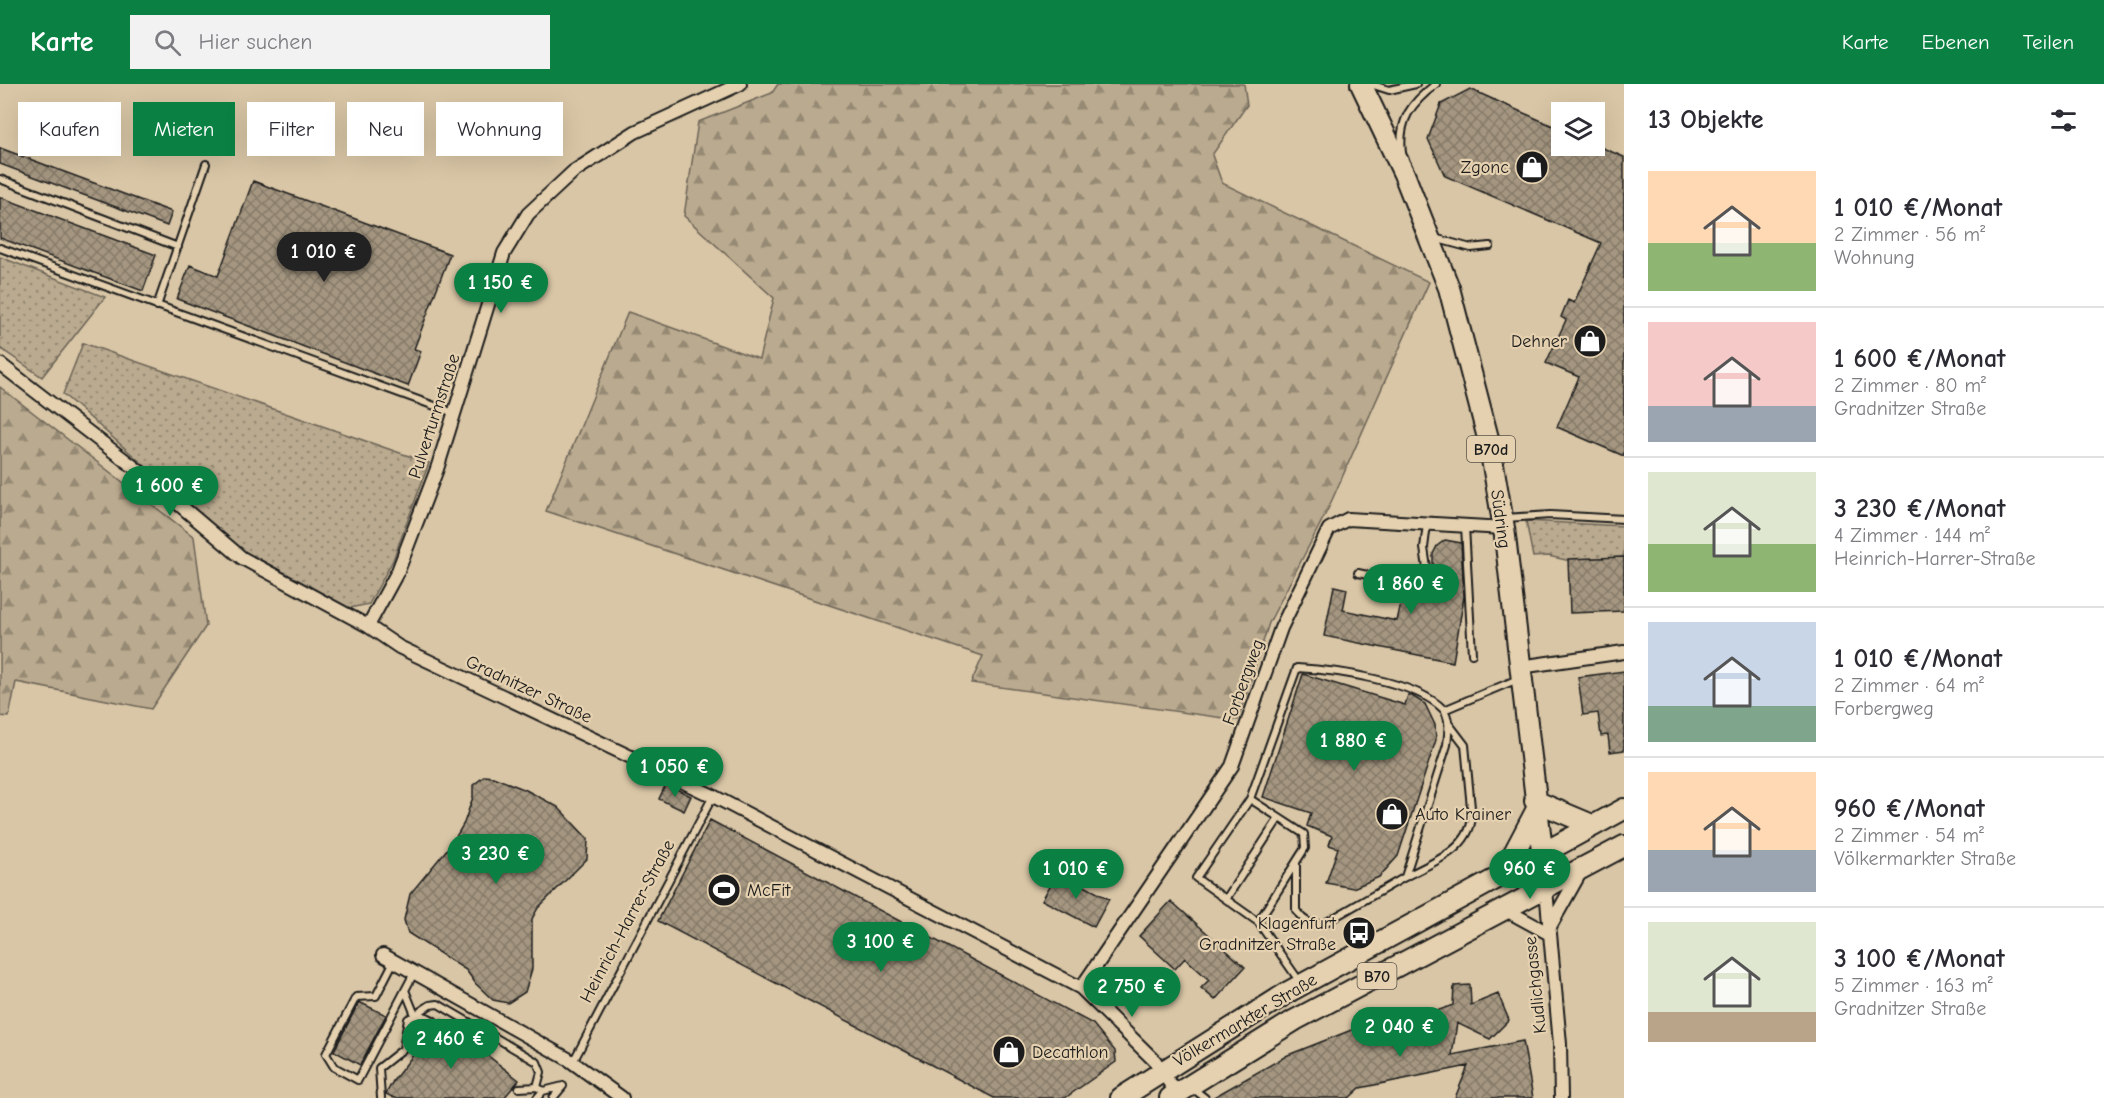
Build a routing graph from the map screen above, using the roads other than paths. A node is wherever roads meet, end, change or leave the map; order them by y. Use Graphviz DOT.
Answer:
graph roads {
  1 [pos="740,84"];
  2 [pos="1361,84"];
  3 [pos="1370,84"];
  4 [pos="1416,84"];
  5 [pos="1436,84"];
  6 [pos="206,164"];
  7 [pos="1404,174"];
  8 [pos="0,179"];
  9 [pos="1430,237"];
  10 [pos="1490,246"];
  11 [pos="178,247"];
  12 [pos="0,248"];
  13 [pos="157,306"];
  14 [pos="0,364"];
  15 [pos="455,413"];
  16 [pos="1624,519"];
  17 [pos="1427,523"];
  18 [pos="1503,523"];
  19 [pos="1465,526"];
  20 [pos="1358,573"];
  21 [pos="368,626"];
  22 [pos="1624,652"];
  23 [pos="1472,654"];
  24 [pos="1520,672"];
  25 [pos="1444,710"];
  26 [pos="1449,723"];
  27 [pos="713,796"];
  28 [pos="1250,799"];
  29 [pos="1535,806"];
  30 [pos="1624,809"];
  31 [pos="1279,818"];
  32 [pos="1592,825"];
  33 [pos="1624,846"];
  34 [pos="1296,864"];
  35 [pos="1544,867"];
  36 [pos="1583,867"];
  37 [pos="1503,874"];
  38 [pos="1405,877"];
  39 [pos="1226,899"];
  40 [pos="1504,909"];
  41 [pos="1258,922"];
  42 [pos="1548,932"];
  43 [pos="388,958"];
  44 [pos="414,973"];
  45 [pos="1302,985"];
  46 [pos="1081,988"];
  47 [pos="405,990"];
  48 [pos="415,1015"];
  49 [pos="434,1022"];
  50 [pos="573,1063"];
  51 [pos="1162,1071"];
  52 [pos="519,1088"];
  53 [pos="540,1089"];
  54 [pos="1179,1092"];
  55 [pos="381,1098"];
  56 [pos="537,1098"];
  57 [pos="553,1098"];
  58 [pos="622,1098"];
  59 [pos="1122,1098"];
  60 [pos="1205,1098"];
  61 [pos="1561,1098"];
  1 -- 15 [label="street, Pulverturmstraße"];
  2 -- 7 [label="main road, Südring / B70d"];
  3 -- 4 [label="lane"];
  5 -- 7 [label="lane"];
  6 -- 11 [label="lane"];
  7 -- 9 [label="main road, Südring / B70d"];
  8 -- 11 [label="lane"];
  9 -- 10 [label="lane"];
  9 -- 18 [label="main road, Südring / B70d"];
  11 -- 13 [label="lane"];
  12 -- 13 [label="lane"];
  13 -- 15 [label="lane"];
  14 -- 21 [label="street, Gradnitzer Straße"];
  15 -- 21 [label="street, Pulverturmstraße"];
  16 -- 18 [label="lane"];
  17 -- 19 [label="street, Forbergweg"];
  17 -- 20 [label="lane"];
  17 -- 46 [label="street, Forbergweg"];
  18 -- 19 [label="street, Forbergweg"];
  18 -- 24 [label="main road, Südring / B70d"];
  19 -- 23 [label="lane"];
  21 -- 27 [label="street, Gradnitzer Straße"];
  22 -- 24 [label="street"];
  24 -- 25 [label="lane"];
  24 -- 29 [label="main road, Südring / B70d"];
  25 -- 26 [label="lane"];
  25 -- 28 [label="lane"];
  26 -- 38 [label="lane"];
  26 -- 38 [label="lane"];
  27 -- 46 [label="street, Gradnitzer Straße"];
  27 -- 50 [label="lane, Heinrich-Harrer-Straße"];
  28 -- 31 [label="lane"];
  28 -- 39 [label="lane"];
  29 -- 32 [label="main road"];
  29 -- 35 [label="main road, Südring / B70d"];
  29 -- 37 [label="main road"];
  30 -- 32 [label="main road, Völkermarkter Straße / B70"];
  31 -- 34 [label="lane"];
  31 -- 39 [label="lane"];
  32 -- 37 [label="main road, Völkermarkter Straße / B70"];
  33 -- 36 [label="main road, Völkermarkter Straße / B70"];
  34 -- 38 [label="lane"];
  34 -- 41 [label="lane"];
  35 -- 36 [label="main road"];
  35 -- 37 [label="main road"];
  35 -- 42 [label="street, Kudlichgasse"];
  36 -- 40 [label="main road, Völkermarkter Straße / B70"];
  36 -- 42 [label="street"];
  37 -- 45 [label="main road, Völkermarkter Straße / B70"];
  39 -- 41 [label="lane"];
  40 -- 42 [label="street"];
  40 -- 54 [label="main road, Völkermarkter Straße / B70"];
  41 -- 45 [label="lane"];
  42 -- 61 [label="street, Kudlichgasse"];
  43 -- 44 [label="street"];
  43 -- 47 [label="lane"];
  44 -- 47 [label="lane"];
  44 -- 50 [label="street"];
  45 -- 51 [label="main road, Völkermarkter Straße / B70"];
  46 -- 51 [label="street, Gradnitzer Straße"];
  47 -- 48 [label="lane"];
  48 -- 49 [label="lane"];
  48 -- 53 [label="lane"];
  48 -- 55 [label="lane"];
  50 -- 58 [label="street"];
  51 -- 54 [label="street, Gradnitzer Straße"];
  51 -- 59 [label="main road, Völkermarkter Straße / B70"];
  52 -- 53 [label="lane"];
  53 -- 56 [label="lane"];
  53 -- 57 [label="lane"];
  54 -- 60 [label="lane"];
}
